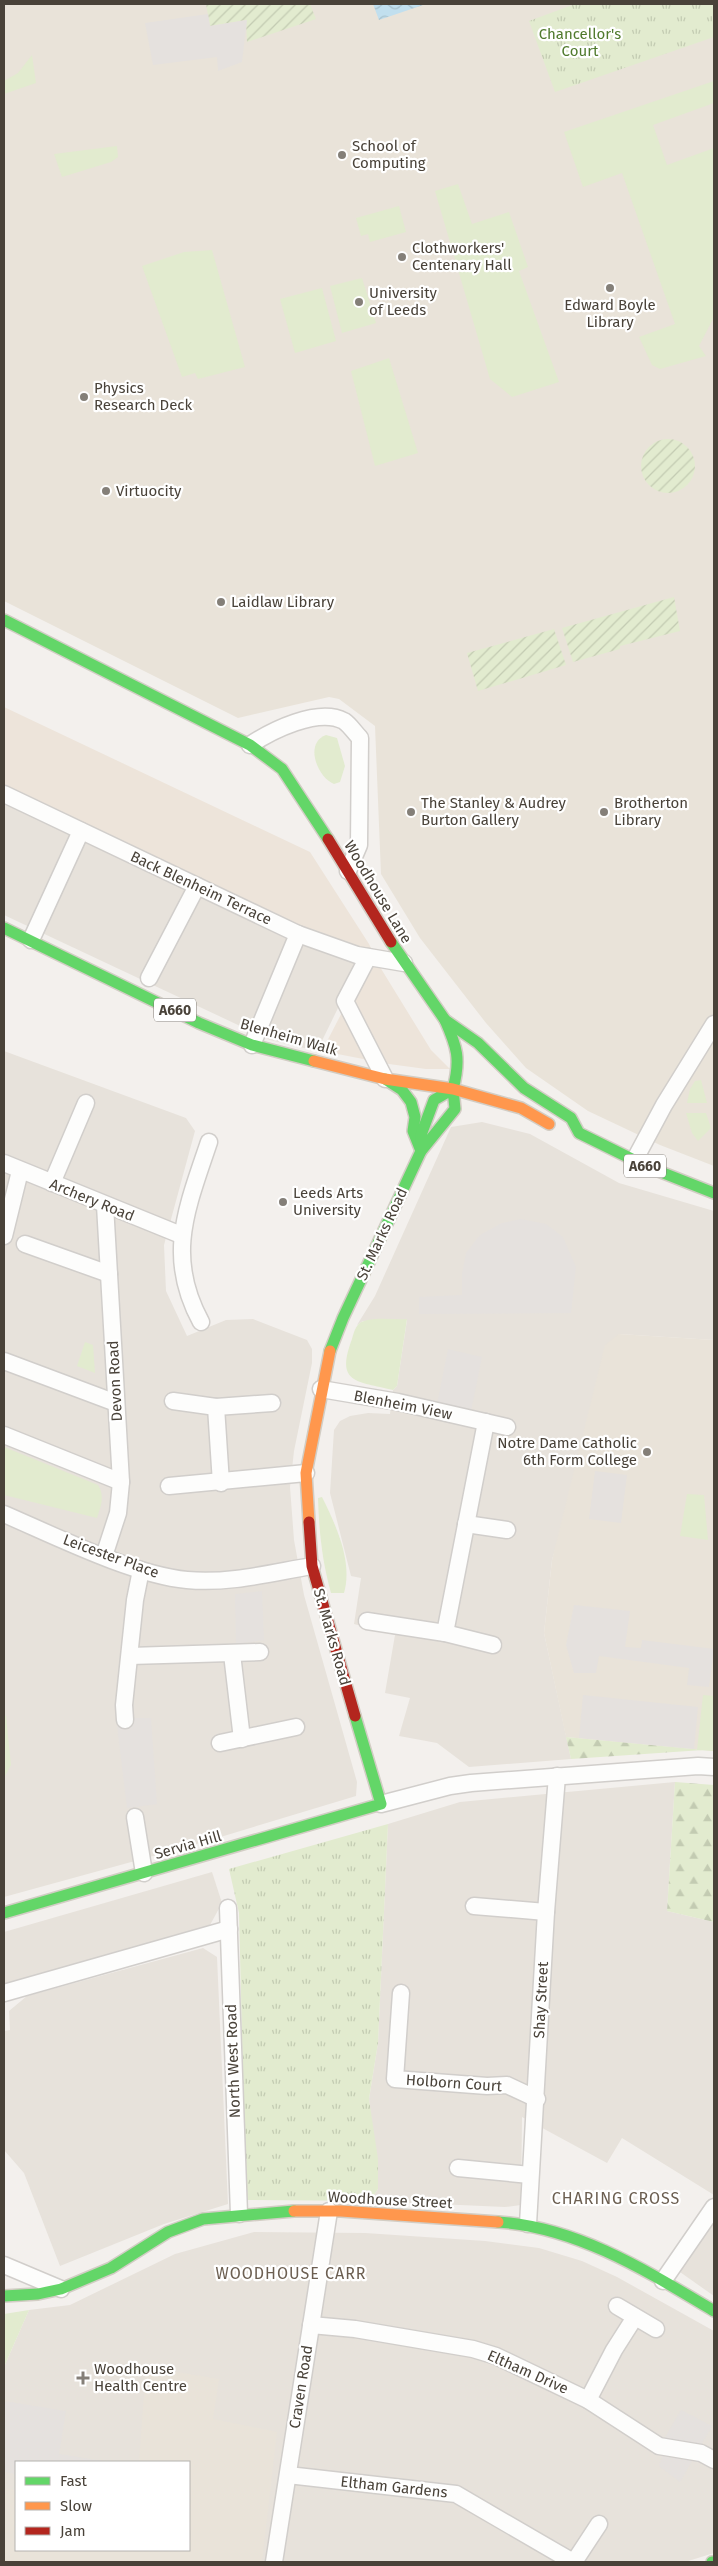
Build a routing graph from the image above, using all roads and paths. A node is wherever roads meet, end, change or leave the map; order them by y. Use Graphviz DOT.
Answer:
graph roads {
  1 [pos="4,620"];
  2 [pos="250,745"];
  3 [pos="4,794"];
  4 [pos="80,831"];
  5 [pos="348,871"];
  6 [pos="197,886"];
  7 [pos="4,928"];
  8 [pos="298,934"];
  9 [pos="31,940"];
  10 [pos="368,957"];
  11 [pos="404,963"];
  12 [pos="149,978"];
  13 [pos="445,1020"];
  14 [pos="714,1024"];
  15 [pos="252,1045"];
  16 [pos="483,1067"];
  17 [pos="504,1071"];
  18 [pos="469,1072"];
  19 [pos="386,1079"];
  20 [pos="453,1089"];
  21 [pos="86,1103"];
  22 [pos="579,1133"];
  23 [pos="209,1142"];
  24 [pos="421,1151"];
  25 [pos="634,1161"];
  26 [pos="4,1163"];
  27 [pos="20,1170"];
  28 [pos="52,1183"];
  29 [pos="714,1193"];
  30 [pos="105,1205"];
  31 [pos="181,1235"];
  32 [pos="4,1236"];
  33 [pos="25,1244"];
  34 [pos="109,1274"];
  35 [pos="201,1322"];
  36 [pos="4,1361"];
  37 [pos="321,1389"];
  38 [pos="173,1401"];
  39 [pos="116,1403"];
  40 [pos="272,1403"];
  41 [pos="216,1407"];
  42 [pos="486,1422"];
  43 [pos="507,1426"];
  44 [pos="4,1435"];
  45 [pos="306,1473"];
  46 [pos="121,1482"];
  47 [pos="221,1483"];
  48 [pos="169,1486"];
  49 [pos="4,1514"];
  50 [pos="466,1524"];
  51 [pos="507,1530"];
  52 [pos="104,1556"];
  53 [pos="312,1566"];
  54 [pos="142,1570"];
  55 [pos="367,1621"];
  56 [pos="445,1633"];
  57 [pos="494,1645"];
  58 [pos="260,1652"];
  59 [pos="232,1654"];
  60 [pos="130,1656"];
  61 [pos="125,1720"];
  62 [pos="296,1727"];
  63 [pos="242,1739"];
  64 [pos="220,1743"];
  65 [pos="714,1768"];
  66 [pos="557,1776"];
  67 [pos="380,1804"];
  68 [pos="136,1817"];
  69 [pos="144,1873"];
  70 [pos="474,1906"];
  71 [pos="228,1908"];
  72 [pos="546,1912"];
  73 [pos="4,1913"];
  74 [pos="229,1929"];
  75 [pos="4,1993"];
  76 [pos="400,1993"];
  77 [pos="537,2099"];
  78 [pos="458,2168"];
  79 [pos="530,2175"];
  80 [pos="714,2207"];
  81 [pos="329,2211"];
  82 [pos="239,2214"];
  83 [pos="528,2224"];
  84 [pos="4,2265"];
  85 [pos="663,2281"];
  86 [pos="61,2289"];
  87 [pos="4,2296"];
  88 [pos="617,2306"];
  89 [pos="714,2312"];
  90 [pos="635,2317"];
  91 [pos="311,2325"];
  92 [pos="656,2329"];
  93 [pos="588,2400"];
  94 [pos="707,2457"];
  95 [pos="288,2476"];
  96 [pos="599,2524"];
  97 [pos="274,2562"];
  98 [pos="573,2562"];
  1 -- 2 [label="main road, Woodhouse Lane / A660"];
  2 -- 5 [label="main road, Woodhouse Lane / A660"];
  2 -- 5 [label="street"];
  3 -- 4 [label="street, Back Blenheim Terrace"];
  4 -- 6 [label="street, Back Blenheim Terrace"];
  4 -- 9 [label="street"];
  5 -- 11 [label="main road, Woodhouse Lane / A660"];
  6 -- 8 [label="street, Back Blenheim Terrace"];
  6 -- 12 [label="street"];
  7 -- 9 [label="main road, Blenheim Walk / A660"];
  8 -- 10 [label="street, Back Blenheim Terrace"];
  8 -- 15 [label="street"];
  9 -- 15 [label="main road, Blenheim Walk / A660"];
  10 -- 11 [label="street, Back Blenheim Terrace"];
  10 -- 19 [label="street"];
  11 -- 13 [label="main road, Woodhouse Lane / A660"];
  13 -- 17 [label="main road, Woodhouse Lane / A660"];
  13 -- 20 [label="main road, A660"];
  14 -- 25 [label="street"];
  15 -- 19 [label="main road, Blenheim Walk / A660"];
  16 -- 17 [label="main road"];
  17 -- 22 [label="main road, Woodhouse Lane / A660"];
  18 -- 20 [label="main road"];
  19 -- 20 [label="main road, Blenheim Walk / A660"];
  19 -- 24 [label="main road"];
  20 -- 22 [label="main road, Blenheim Walk / A660"];
  20 -- 24 [label="main road, St. Marks Road"];
  20 -- 24 [label="main road, St. Marks Road"];
  21 -- 28 [label="street"];
  22 -- 25 [label="main road, Woodhouse Lane / A660"];
  23 -- 31 [label="street"];
  24 -- 37 [label="main road, St. Marks Road"];
  25 -- 29 [label="main road, Woodhouse Lane / A660"];
  26 -- 27 [label="street, Archery Road"];
  27 -- 28 [label="street, Archery Road"];
  27 -- 32 [label="street"];
  28 -- 30 [label="street, Archery Road"];
  30 -- 31 [label="street, Archery Road"];
  30 -- 34 [label="street, Devon Road"];
  31 -- 35 [label="street"];
  33 -- 34 [label="street"];
  34 -- 39 [label="street, Devon Road"];
  36 -- 39 [label="street"];
  37 -- 42 [label="street, Blenheim View"];
  37 -- 45 [label="main road, St. Marks Road"];
  38 -- 41 [label="street"];
  39 -- 46 [label="street, Devon Road"];
  40 -- 41 [label="street"];
  41 -- 47 [label="street"];
  42 -- 43 [label="street, Blenheim View"];
  42 -- 50 [label="street"];
  44 -- 46 [label="street"];
  45 -- 47 [label="street"];
  45 -- 53 [label="main road, St. Marks Road"];
  46 -- 52 [label="street, Devon Road"];
  47 -- 48 [label="street"];
  49 -- 52 [label="street, Leicester Place"];
  50 -- 51 [label="street"];
  50 -- 56 [label="street"];
  52 -- 54 [label="street, Leicester Place"];
  53 -- 54 [label="street, Leicester Place"];
  53 -- 67 [label="main road, St. Marks Road"];
  54 -- 60 [label="street"];
  55 -- 56 [label="street"];
  56 -- 57 [label="street"];
  58 -- 59 [label="street"];
  59 -- 60 [label="street"];
  59 -- 63 [label="street"];
  60 -- 61 [label="street"];
  62 -- 63 [label="street"];
  63 -- 64 [label="street"];
  65 -- 66 [label="street"];
  66 -- 67 [label="street"];
  66 -- 72 [label="street, Shay Street"];
  67 -- 69 [label="main road, Servia Hill"];
  68 -- 69 [label="street"];
  69 -- 73 [label="main road, Servia Hill"];
  70 -- 72 [label="street"];
  71 -- 74 [label="street, North West Road"];
  72 -- 77 [label="street, Shay Street"];
  74 -- 75 [label="street"];
  74 -- 82 [label="street, North West Road"];
  76 -- 77 [label="street, Holborn Court"];
  77 -- 79 [label="street, Shay Street"];
  78 -- 79 [label="street"];
  79 -- 83 [label="street, Shay Street"];
  80 -- 85 [label="street"];
  81 -- 82 [label="main road, Woodhouse Street"];
  81 -- 83 [label="main road, Woodhouse Street"];
  81 -- 91 [label="street, Craven Road"];
  82 -- 86 [label="main road, Woodhouse Street"];
  83 -- 85 [label="main road, Woodhouse Street"];
  84 -- 86 [label="street"];
  85 -- 89 [label="main road, Woodhouse Street"];
  86 -- 87 [label="main road, Woodhouse Street"];
  88 -- 90 [label="street"];
  90 -- 92 [label="street"];
  90 -- 93 [label="street"];
  91 -- 93 [label="street, Eltham Drive"];
  91 -- 95 [label="street, Craven Road"];
  93 -- 94 [label="street, Eltham Drive"];
  95 -- 97 [label="street, Craven Road"];
  95 -- 98 [label="street, Eltham Gardens"];
  96 -- 98 [label="street, Eltham Gardens"];
}
